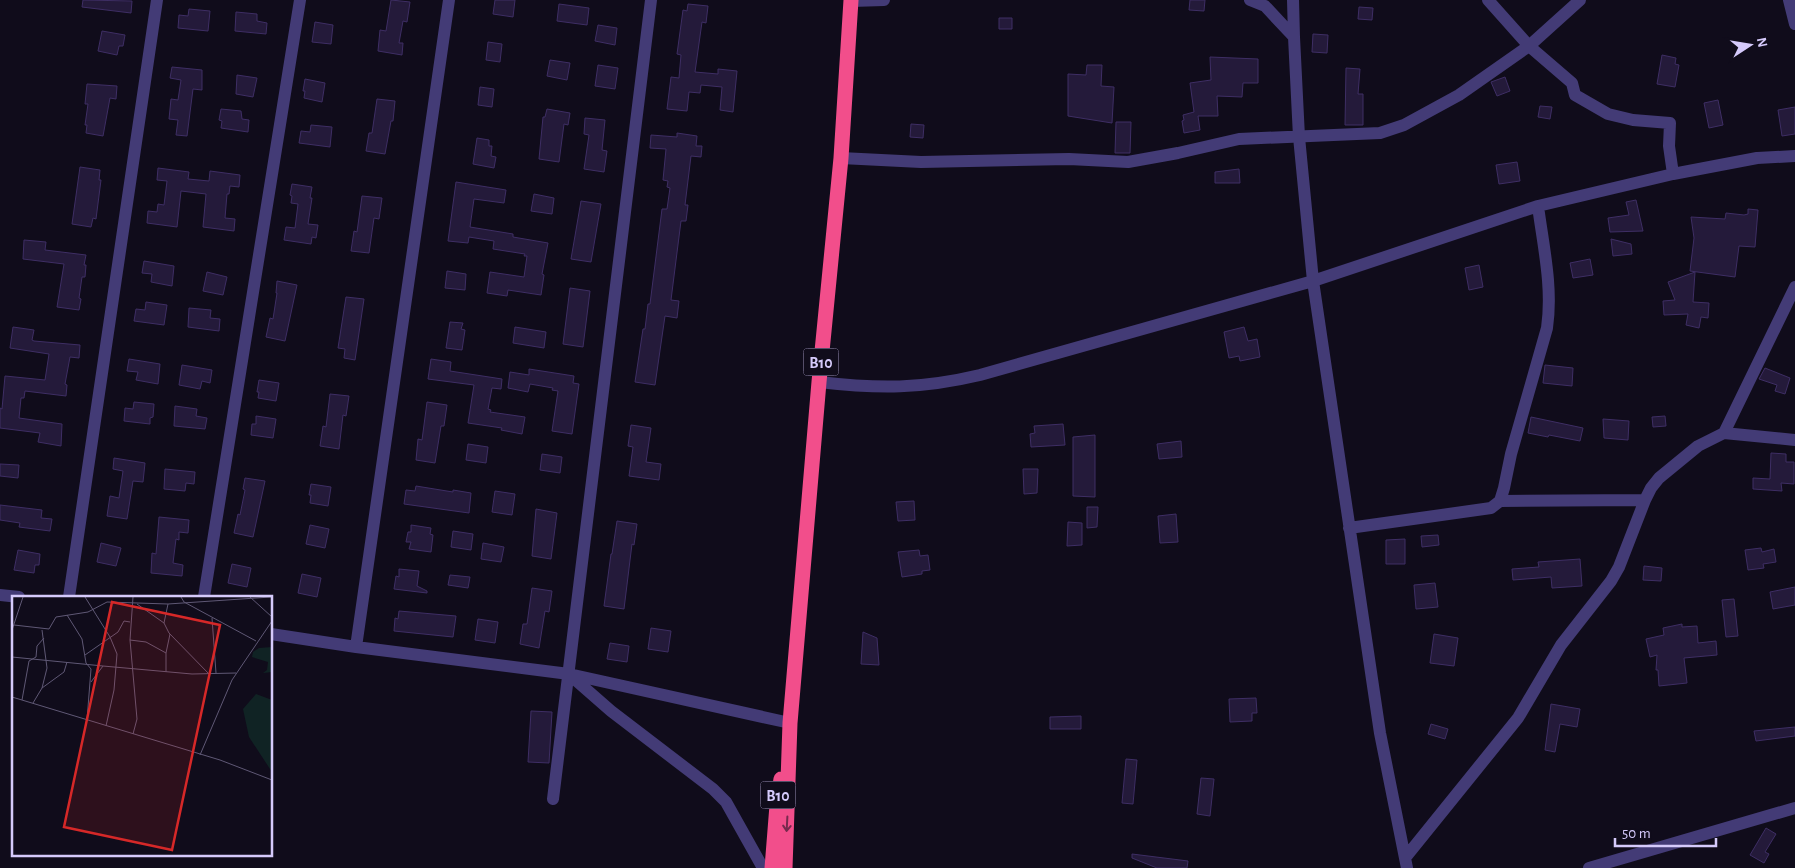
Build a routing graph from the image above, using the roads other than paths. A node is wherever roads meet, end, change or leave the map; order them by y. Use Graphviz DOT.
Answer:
graph roads {
  1 [pos="157,0"];
  2 [pos="300,0"];
  3 [pos="449,0"];
  4 [pos="650,0"];
  5 [pos="851,0"];
  6 [pos="884,0"];
  7 [pos="1250,0"];
  8 [pos="1293,0"];
  9 [pos="1488,0"];
  10 [pos="1580,0"];
  11 [pos="1788,0"];
  12 [pos="1795,24"];
  13 [pos="1294,37"];
  14 [pos="1529,46"];
  15 [pos="1299,137"];
  16 [pos="1795,156"];
  17 [pos="841,158"];
  18 [pos="1673,174"];
  19 [pos="1538,206"];
  20 [pos="1313,281"];
  21 [pos="1795,287"];
  22 [pos="819,382"];
  23 [pos="1724,433"];
  24 [pos="1795,440"];
  25 [pos="1645,500"];
  26 [pos="1500,501"];
  27 [pos="1349,528"];
  28 [pos="69,596"];
  29 [pos="204,596"];
  30 [pos="272,634"];
  31 [pos="356,647"];
  32 [pos="569,674"];
  33 [pos="790,723"];
  34 [pos="553,799"];
  35 [pos="1795,808"];
  36 [pos="1406,863"];
  37 [pos="763,868"];
  38 [pos="772,868"];
  39 [pos="785,868"];
  40 [pos="1589,868"];
  1 -- 28 [label="street"];
  2 -- 29 [label="street"];
  3 -- 31 [label="street"];
  4 -- 32 [label="street"];
  5 -- 6 [label="street"];
  5 -- 17 [label="highway, B10"];
  7 -- 13 [label="street"];
  8 -- 13 [label="street"];
  9 -- 14 [label="street"];
  10 -- 14 [label="street"];
  11 -- 12 [label="street"];
  13 -- 15 [label="street"];
  14 -- 15 [label="street"];
  14 -- 18 [label="street"];
  15 -- 17 [label="street"];
  15 -- 20 [label="street"];
  16 -- 18 [label="street"];
  17 -- 22 [label="highway, B10"];
  18 -- 19 [label="street"];
  19 -- 20 [label="street"];
  19 -- 26 [label="street"];
  20 -- 22 [label="street"];
  20 -- 27 [label="street"];
  21 -- 23 [label="street"];
  22 -- 33 [label="highway, B10"];
  23 -- 24 [label="street"];
  23 -- 25 [label="street"];
  25 -- 26 [label="street"];
  25 -- 36 [label="street"];
  26 -- 27 [label="street"];
  27 -- 36 [label="street"];
  30 -- 31 [label="street"];
  31 -- 32 [label="street"];
  32 -- 33 [label="street"];
  32 -- 34 [label="street"];
  32 -- 37 [label="street"];
  33 -- 38 [label="highway, B10"];
  33 -- 39 [label="highway, B10, one-way"];
  35 -- 40 [label="street"];
}
